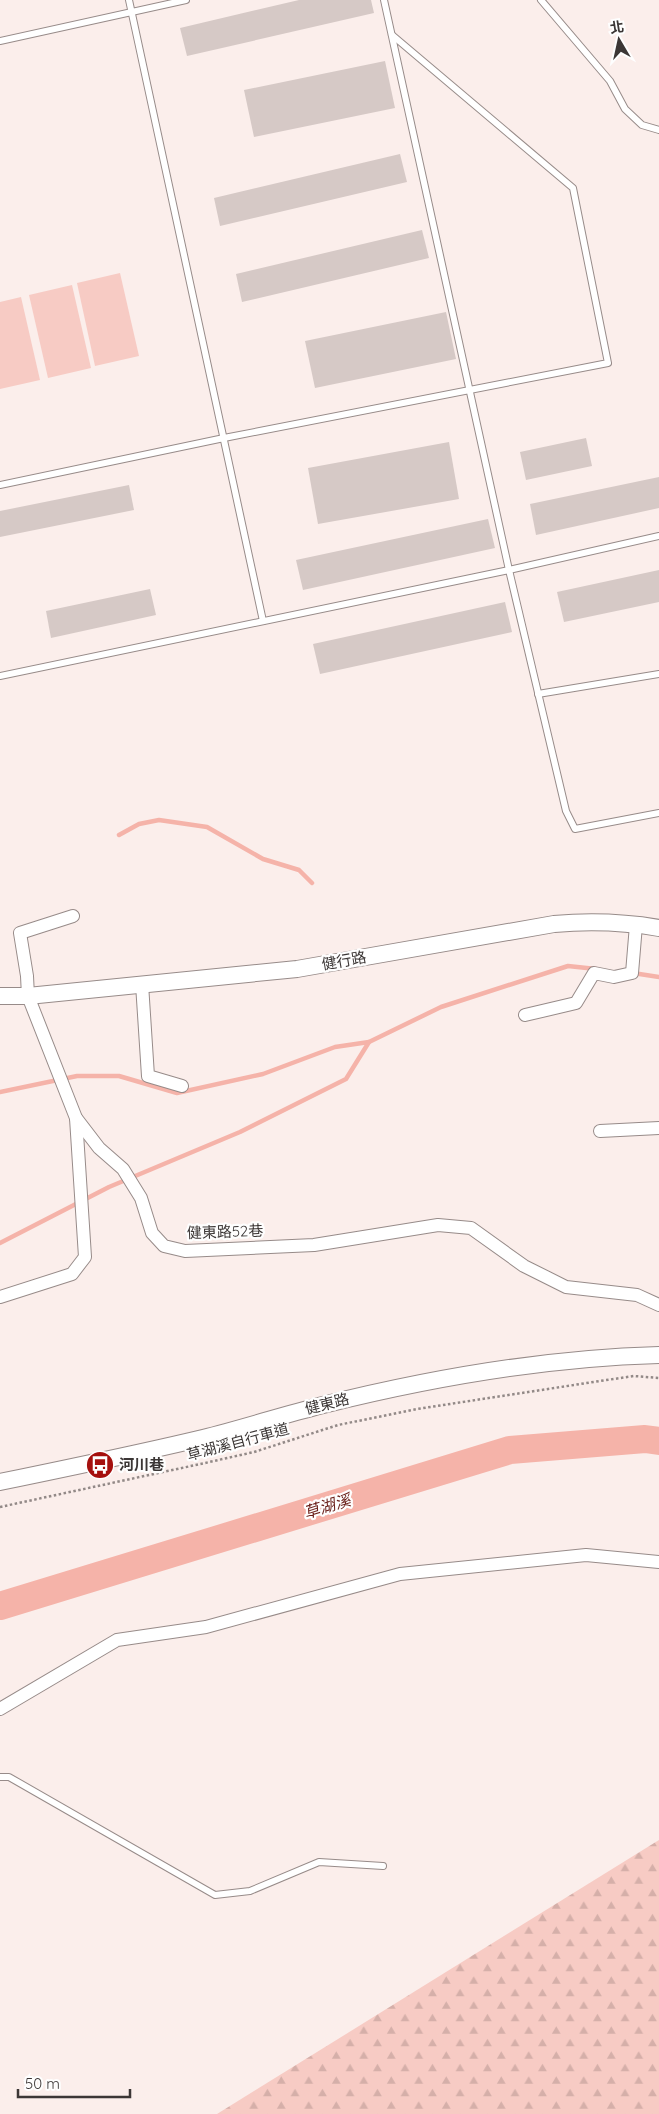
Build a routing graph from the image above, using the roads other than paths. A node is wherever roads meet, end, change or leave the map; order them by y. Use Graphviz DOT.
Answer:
graph roads {
  1 [pos="129,0"];
  2 [pos="186,0"];
  3 [pos="384,0"];
  4 [pos="541,0"];
  5 [pos="132,12"];
  6 [pos="392,35"];
  7 [pos="0,40"];
  8 [pos="659,130"];
  9 [pos="470,389"];
  10 [pos="224,438"];
  11 [pos="0,485"];
  12 [pos="659,536"];
  13 [pos="509,570"];
  14 [pos="263,621"];
  15 [pos="659,674"];
  16 [pos="0,676"];
  17 [pos="538,694"];
  18 [pos="659,813"];
  19 [pos="73,916"];
  20 [pos="636,925"];
  21 [pos="659,928"];
  22 [pos="142,984"];
  23 [pos="0,996"];
  24 [pos="28,996"];
  25 [pos="525,1015"];
  26 [pos="182,1086"];
  27 [pos="76,1118"];
  28 [pos="659,1128"];
  29 [pos="600,1131"];
  30 [pos="0,1297"];
  31 [pos="659,1305"];
  32 [pos="659,1355"];
  33 [pos="0,1482"];
  34 [pos="659,1562"];
  35 [pos="0,1710"];
  36 [pos="0,1777"];
  37 [pos="383,1866"];
  1 -- 5 [label="lane"];
  2 -- 5 [label="lane"];
  3 -- 6 [label="lane"];
  4 -- 8 [label="lane"];
  5 -- 7 [label="lane"];
  5 -- 10 [label="lane"];
  6 -- 9 [label="lane"];
  6 -- 9 [label="lane"];
  9 -- 10 [label="lane"];
  9 -- 13 [label="lane"];
  10 -- 11 [label="lane"];
  10 -- 14 [label="lane"];
  12 -- 13 [label="lane"];
  13 -- 14 [label="lane"];
  13 -- 17 [label="lane"];
  14 -- 16 [label="lane"];
  15 -- 17 [label="lane"];
  17 -- 18 [label="lane"];
  19 -- 24 [label="street"];
  20 -- 21 [label="street, 健行路"];
  20 -- 22 [label="street, 健行路"];
  20 -- 25 [label="street"];
  22 -- 24 [label="street, 健行路"];
  22 -- 26 [label="street"];
  23 -- 24 [label="street, 健行路"];
  24 -- 27 [label="street"];
  27 -- 30 [label="street"];
  27 -- 31 [label="street, 健東路52巷"];
  28 -- 29 [label="street"];
  32 -- 33 [label="street, 健東路"];
  34 -- 35 [label="street"];
  36 -- 37 [label="lane"];
}
